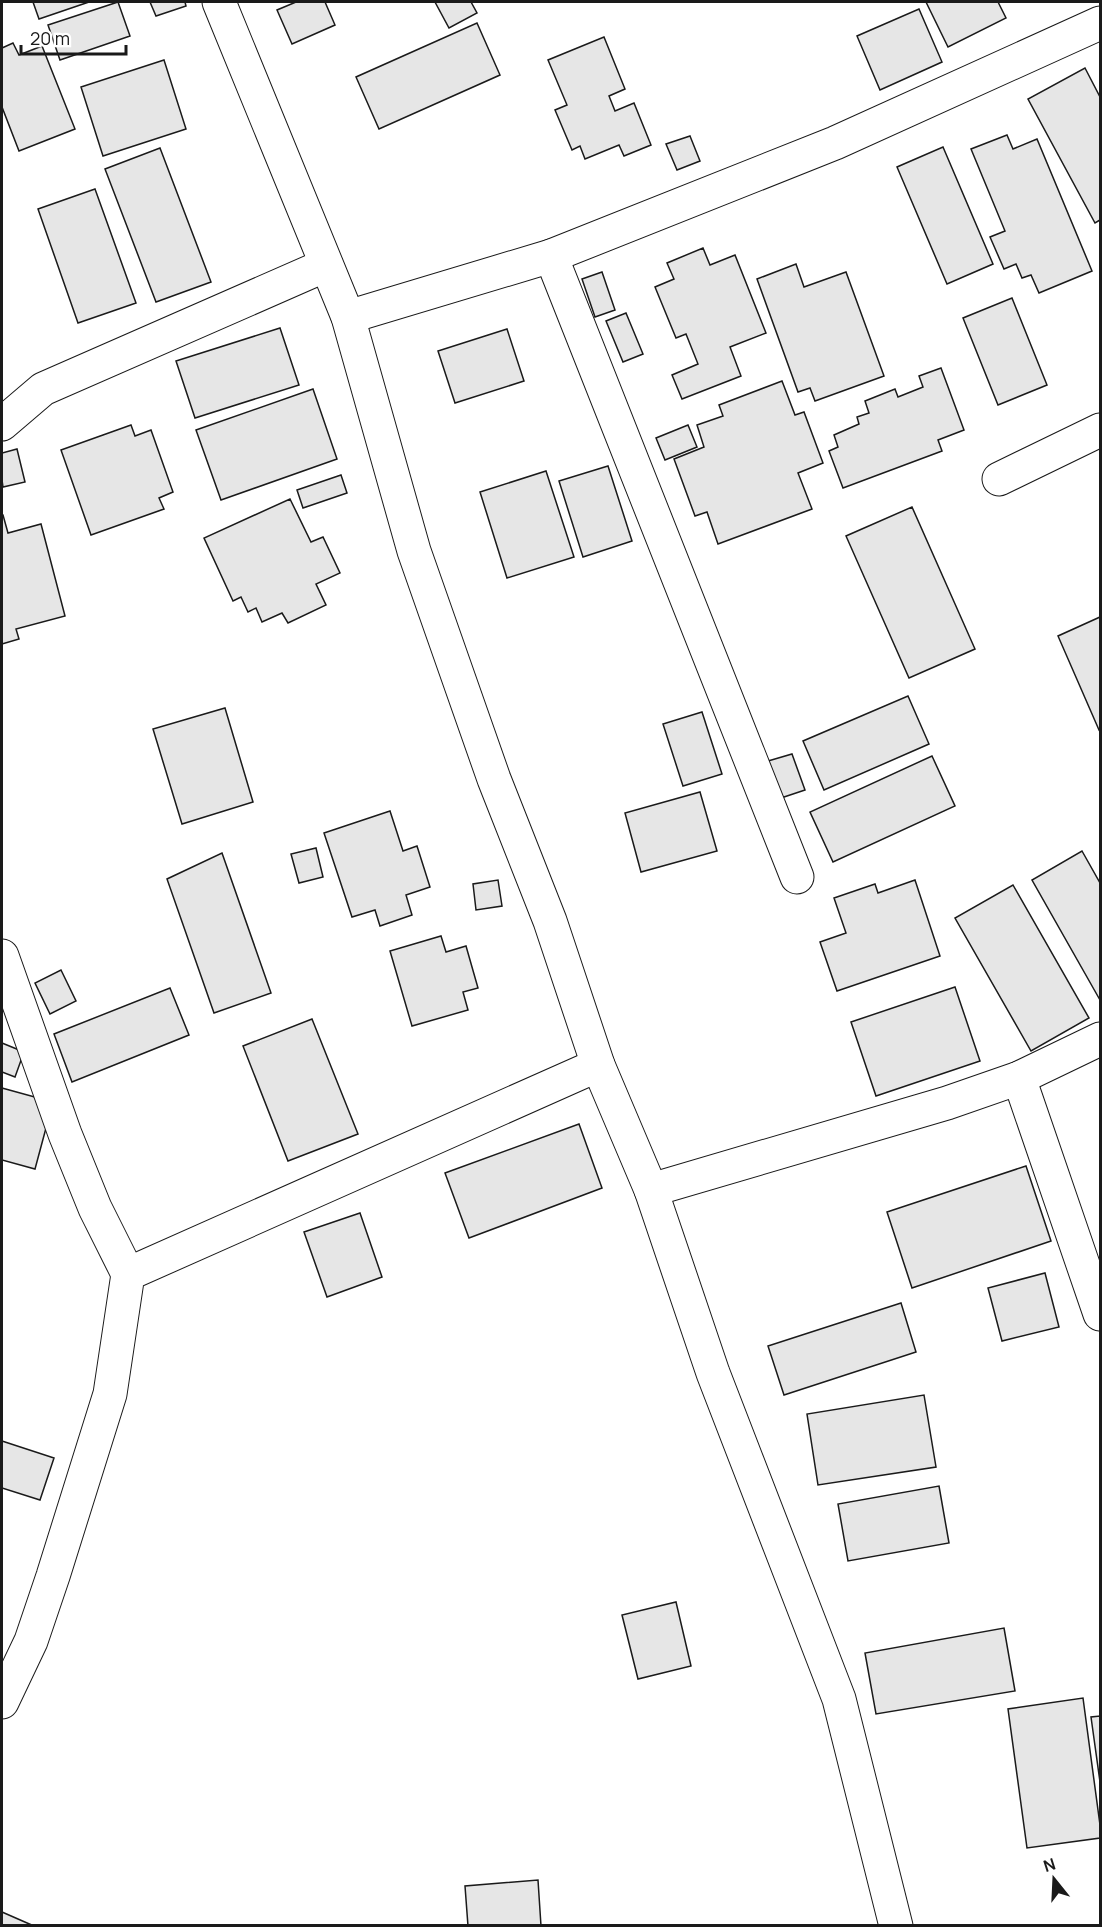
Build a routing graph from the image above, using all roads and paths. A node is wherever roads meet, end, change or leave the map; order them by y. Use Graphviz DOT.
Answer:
graph roads {
  1 [pos="219,2"];
  2 [pos="1101,23"];
  3 [pos="551,256"];
  4 [pos="326,266"];
  5 [pos="348,317"];
  6 [pos="2,424"];
  7 [pos="1101,430"];
  8 [pos="999,479"];
  9 [pos="797,877"];
  10 [pos="2,956"];
  11 [pos="1101,1039"];
  12 [pos="598,1065"];
  13 [pos="1019,1078"];
  14 [pos="651,1190"];
  15 [pos="128,1274"];
  16 [pos="1101,1314"];
  17 [pos="2,1702"];
  18 [pos="896,1926"];
  1 -- 4 [label="street"];
  2 -- 3 [label="street"];
  3 -- 5 [label="street"];
  3 -- 9 [label="street"];
  4 -- 5 [label="street"];
  4 -- 6 [label="street"];
  5 -- 12 [label="street"];
  7 -- 8 [label="street"];
  10 -- 15 [label="street"];
  11 -- 13 [label="street"];
  12 -- 14 [label="street"];
  12 -- 15 [label="street"];
  13 -- 14 [label="street"];
  13 -- 16 [label="street"];
  14 -- 18 [label="street"];
  15 -- 17 [label="street"];
}
